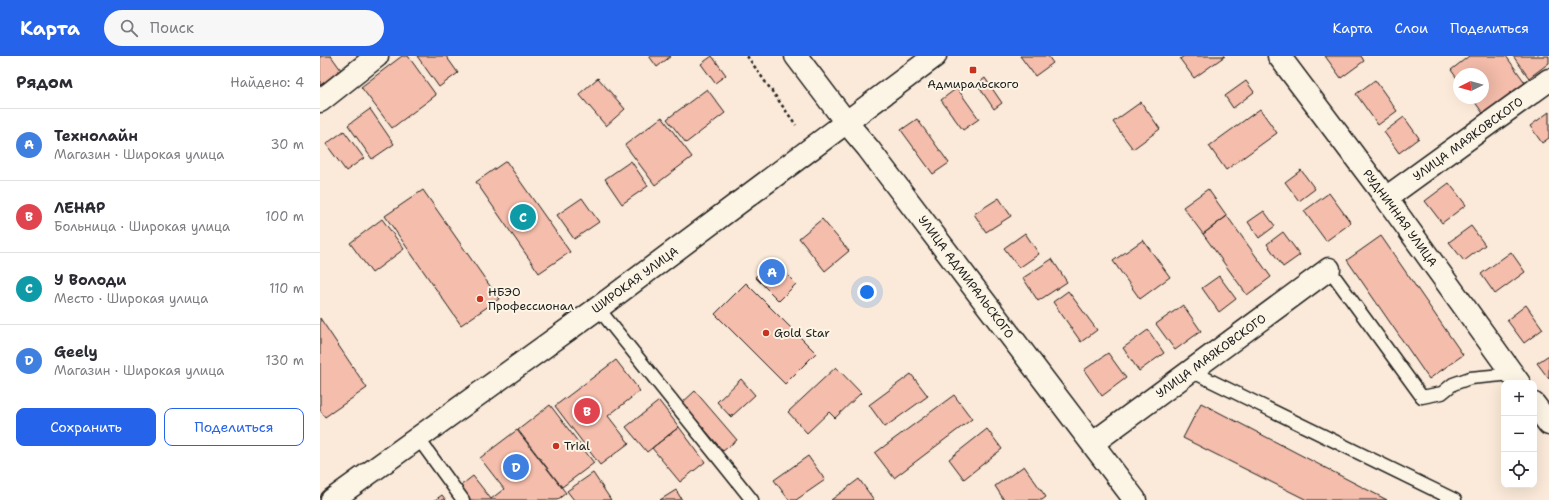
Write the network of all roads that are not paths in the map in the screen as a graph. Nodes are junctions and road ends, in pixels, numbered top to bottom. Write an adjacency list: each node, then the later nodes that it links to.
1 (378, 56): 6 (street)
2 (796, 56): 7 (street, УЛИЦА АДМИРАЛЬСКОГО)
3 (935, 56): 7 (street, ШИРОКАЯ УЛИЦА)
4 (1279, 56): 8 (street, РУДНИЧНАЯ УЛИЦА)
5 (1549, 80): 8 (street, УЛИЦА МАЯКОВСКОГО)
6 (320, 101)
7 (846, 122): 10 (street, ШИРОКАЯ УЛИЦА); 16 (street, УЛИЦА АДМИРАЛЬСКОГО)
8 (1386, 198): 12 (street, РУДНИЧНАЯ УЛИЦА)
9 (1329, 269): 11 (street, УЛИЦА МАЯКОВСКОГО); 12 (lane)
10 (598, 308): 15 (street, ШИРОКАЯ УЛИЦА); 19 (lane)
11 (1191, 371): 16 (street, УЛИЦА МАЯКОВСКОГО); 21 (lane)
12 (1516, 378)
13 (1537, 408): 14 (street)
14 (1549, 424)
15 (418, 438): 17 (street, ШИРОКАЯ УЛИЦА); 18 (lane)
16 (1093, 443): 20 (street, УЛИЦА АДМИРАЛЬСКОГО)
17 (332, 500)
18 (463, 500)
19 (752, 500)
20 (1135, 500)
21 (1455, 500)

